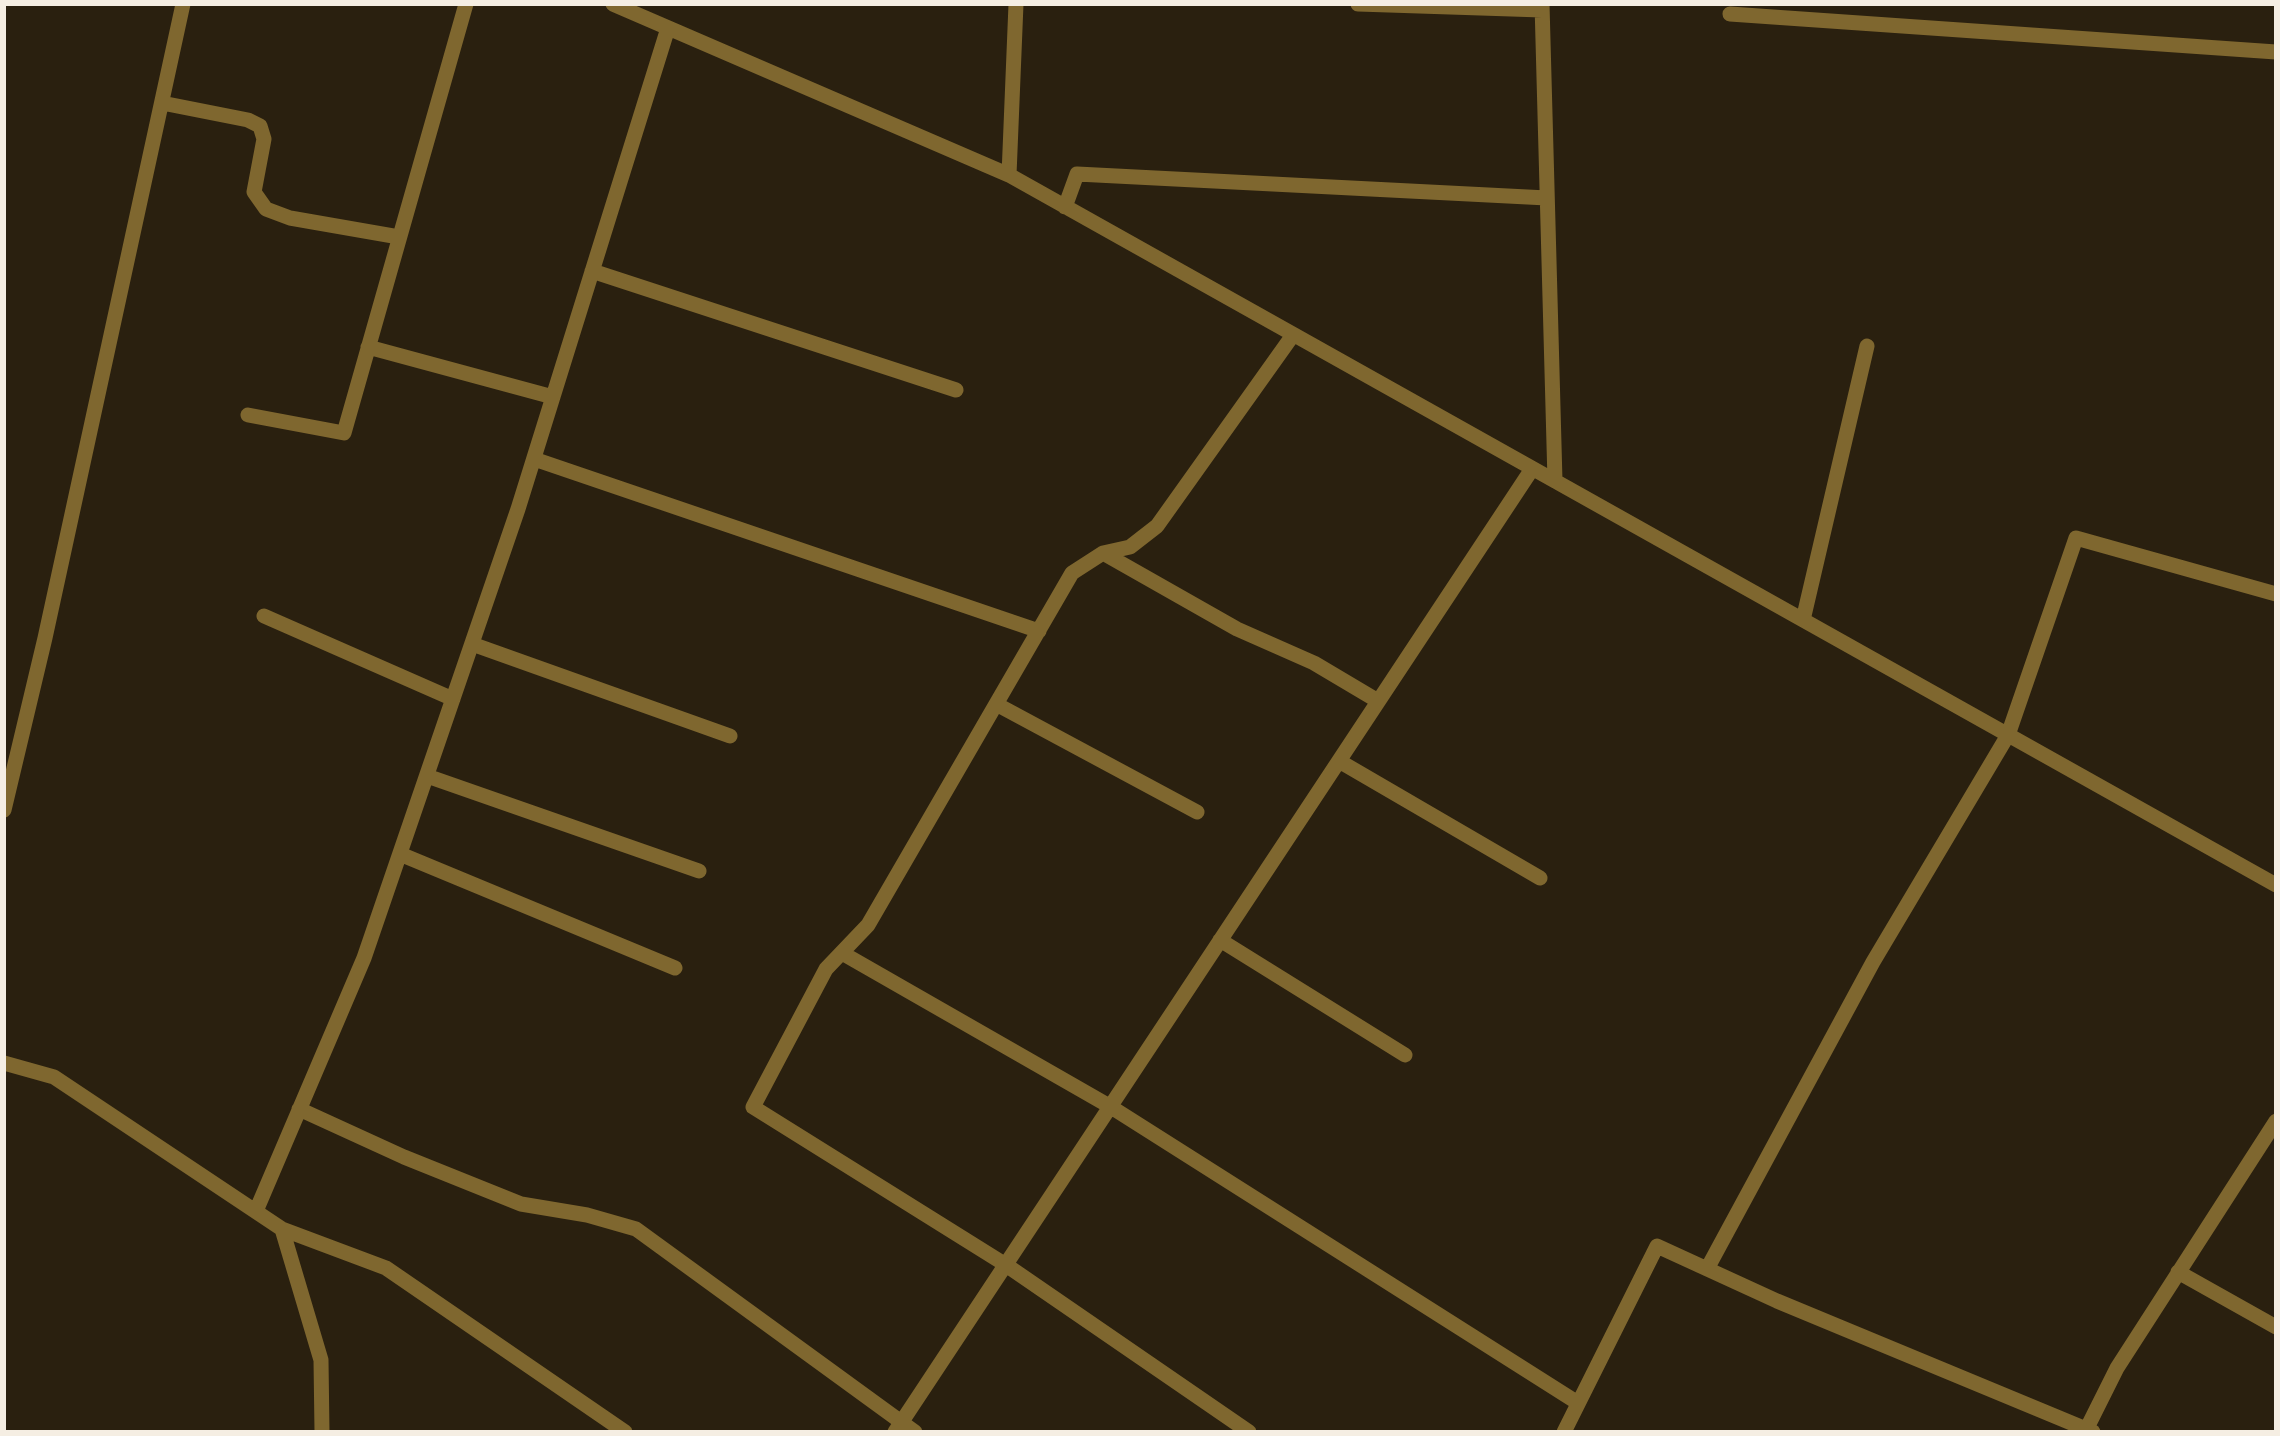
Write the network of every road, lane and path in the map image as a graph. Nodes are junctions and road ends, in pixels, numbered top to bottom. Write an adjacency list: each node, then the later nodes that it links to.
1 (183, 4): 11 (street)
2 (466, 4): 15 (street)
3 (613, 4): 7 (street)
4 (1016, 4): 12 (street)
5 (1358, 4): 6 (street)
6 (1542, 7): 13 (street)
7 (629, 8): 9 (street)
8 (1730, 14): 10 (street)
9 (668, 28): 12 (street); 16 (street)
10 (2276, 52)
11 (162, 103): 15 (street); 39 (street)
12 (1009, 175): 14 (street)
13 (1547, 198): 14 (street); 25 (street)
14 (1065, 207): 17 (street)
15 (399, 237): 19 (street)
16 (592, 271): 20 (street); 21 (street)
17 (1293, 335): 24 (street); 26 (street)
18 (1867, 346): 29 (street)
19 (368, 347): 21 (street); 22 (street)
20 (956, 390)
21 (553, 397): 23 (street)
22 (248, 415)
23 (534, 459): 30 (street); 31 (street)
24 (1532, 469): 25 (street); 33 (street)
25 (1555, 481): 29 (street)
26 (1103, 553): 30 (street); 33 (street)
27 (2276, 594): 35 (street)
28 (264, 616): 32 (street)
29 (1803, 620): 35 (street)
30 (1039, 631): 34 (street)
31 (472, 644): 32 (street); 36 (street)
32 (453, 699): 38 (street)
33 (1378, 701): 37 (street)
34 (996, 704): 40 (street); 46 (street)
35 (2008, 735): 44 (street); 56 (street)
36 (730, 736)
37 (1339, 761): 43 (street); 45 (street)
38 (427, 776): 41 (street); 42 (street)
39 (4, 810)
40 (1197, 813)
41 (400, 854): 47 (street); 51 (street)
42 (699, 871)
43 (1540, 878)
44 (2276, 885)
45 (1220, 940): 48 (street); 50 (street)
46 (842, 953): 50 (street); 55 (street)
47 (675, 968)
48 (1405, 1055)
49 (4, 1063): 53 (street)
50 (1111, 1107): 55 (street); 59 (street)
51 (299, 1109): 53 (street); 60 (street)
52 (2276, 1121): 57 (street)
53 (256, 1211): 54 (street)
54 (282, 1229): 62 (street); 63 (street)
55 (1006, 1265): 60 (street); 65 (street)
56 (1707, 1269): 59 (street); 61 (street)
57 (2178, 1272): 58 (street); 61 (street)
58 (2276, 1327)
59 (1578, 1403): 66 (street)
60 (898, 1427): 64 (street)
61 (2088, 1430)
62 (322, 1431)
63 (625, 1431)
64 (915, 1431)
65 (1249, 1431)
66 (1564, 1431)

